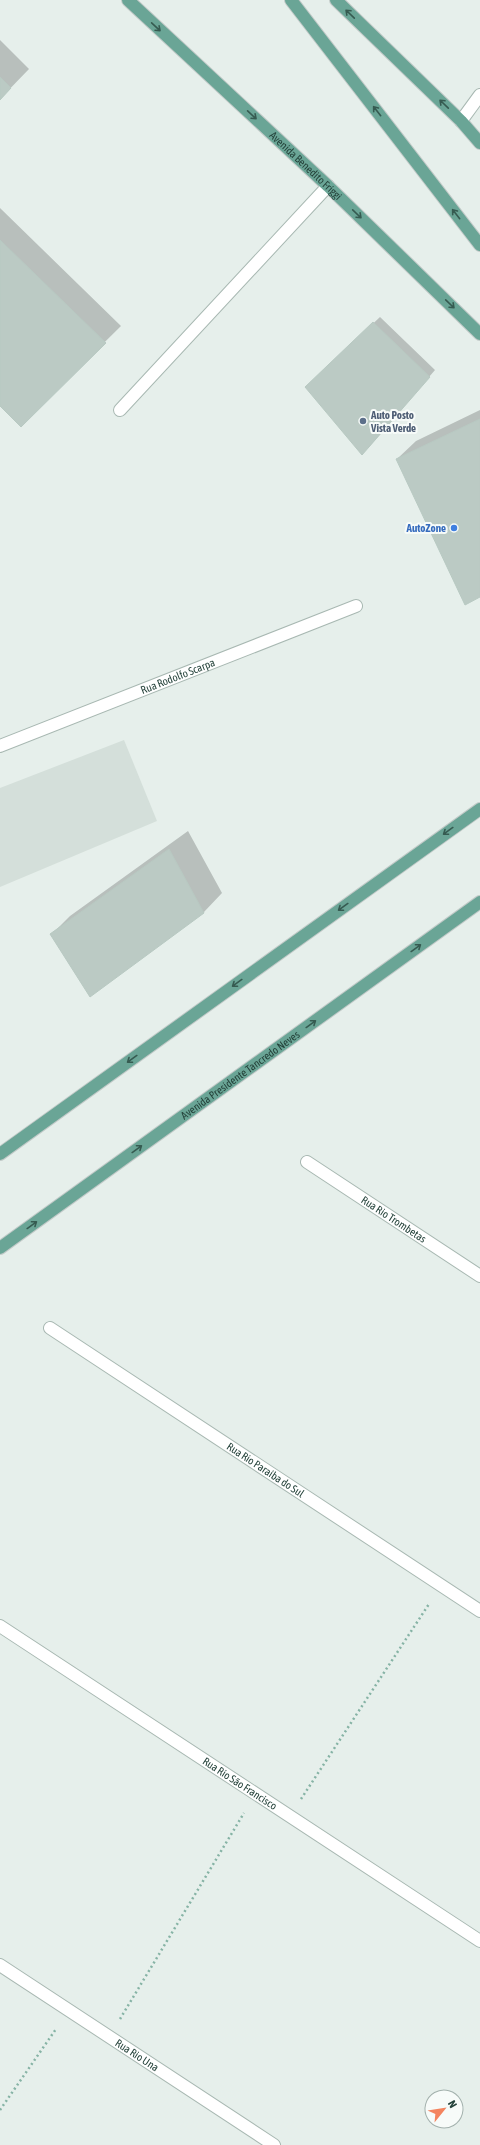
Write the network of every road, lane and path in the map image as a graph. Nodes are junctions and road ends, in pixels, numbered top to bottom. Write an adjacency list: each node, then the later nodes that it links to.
1 (128, 0): 7 (main road, Avenida Benedito Friggi, one-way to 7)
2 (291, 0): 8 (main road, one-way to 2)
3 (336, 0): 5 (main road, one-way to 3)
4 (480, 95): 5 (street)
5 (461, 121): 6 (main road)
6 (480, 143)
7 (328, 186): 9 (main road, Avenida Benedito Friggi, one-way to 9); 10 (street)
8 (480, 245)
9 (480, 334)
10 (120, 410)
11 (356, 606): 12 (street, Rua Rodolfo Scarpa)
12 (0, 746)
13 (480, 809): 15 (main road, one-way to 15)
14 (480, 902): 17 (main road, Avenida Presidente Tancredo Neves, one-way to 14)
15 (0, 1154)
16 (307, 1162): 18 (street, Rua Rio Trombetas)
17 (0, 1248)
18 (480, 1276)
19 (50, 1328): 20 (street, Rua Rio Paraíba do Sul)
20 (441, 1585): 21 (street, Rua Rio Paraíba do Sul); 24 (path)
21 (480, 1611)
22 (0, 1626): 23 (street, Rua Rio São Francisco)
23 (256, 1793): 24 (street, Rua Rio São Francisco); 28 (path)
24 (290, 1816): 25 (street, Rua Rio São Francisco)
25 (480, 1941)
26 (0, 1965): 27 (street, Rua Rio Una)
27 (69, 2010): 28 (street, Rua Rio Una); 29 (path)
28 (110, 2037): 30 (street, Rua Rio Una)
29 (0, 2110)
30 (274, 2145)

